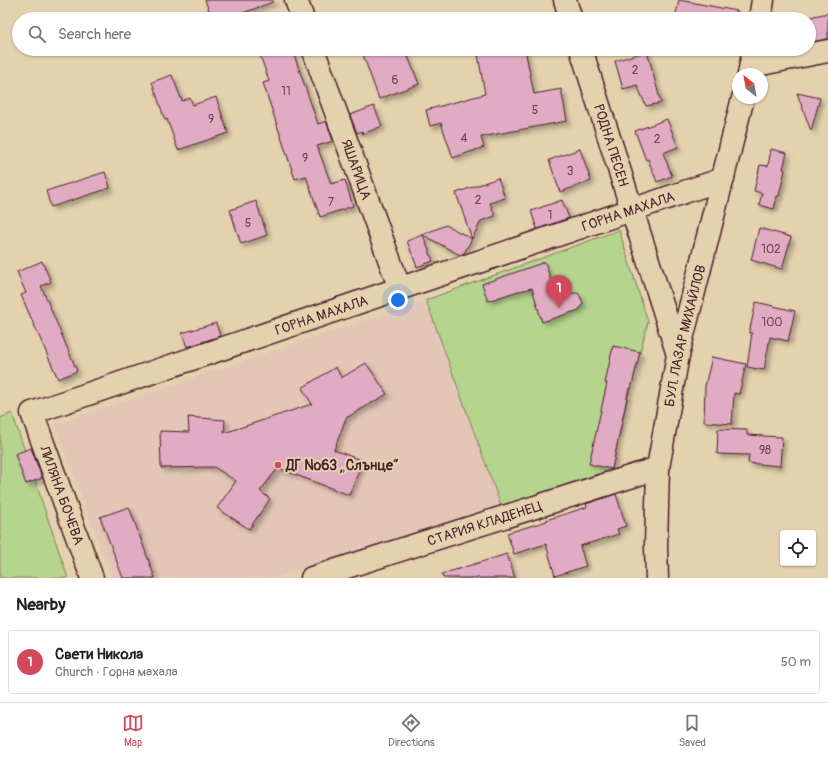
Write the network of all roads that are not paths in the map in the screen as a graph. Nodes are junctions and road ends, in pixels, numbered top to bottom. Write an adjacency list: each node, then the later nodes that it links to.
1 (296, 0): 4 (street)
2 (565, 0): 5 (street)
3 (763, 0): 6 (street)
4 (300, 12)
5 (569, 12)
6 (761, 12)
7 (828, 51): 8 (street)
8 (816, 53)
9 (316, 56): 16 (street, ЯШАРИЦА)
10 (583, 56): 15 (street, РОДНА ПЕСЕН)
11 (796, 56): 12 (street)
12 (751, 63)
13 (742, 104): 14 (street, БУЛ. ЛАЗАР МИХАЙЛОВ)
14 (723, 179): 15 (street, ГОРНА МАХАЛА); 17 (street, БУЛ. ЛАЗАР МИХАЙЛОВ)
15 (631, 210): 16 (street, ГОРНА МАХАЛА); 17 (street, РОДНА ПЕСЕН)
16 (400, 289): 18 (street, ГОРНА МАХАЛА)
17 (678, 356): 19 (street, БУЛ. ЛАЗАР МИХАЙЛОВ)
18 (32, 413): 20 (street, ЛИЛЯНА БОЧЕВА)
19 (658, 468): 21 (street, СТАРИЯ КЛАДЕНЕЦ); 22 (street, БУЛ. ЛАЗАР МИХАЙЛОВ)
20 (92, 578)
21 (312, 578)
22 (656, 578)

